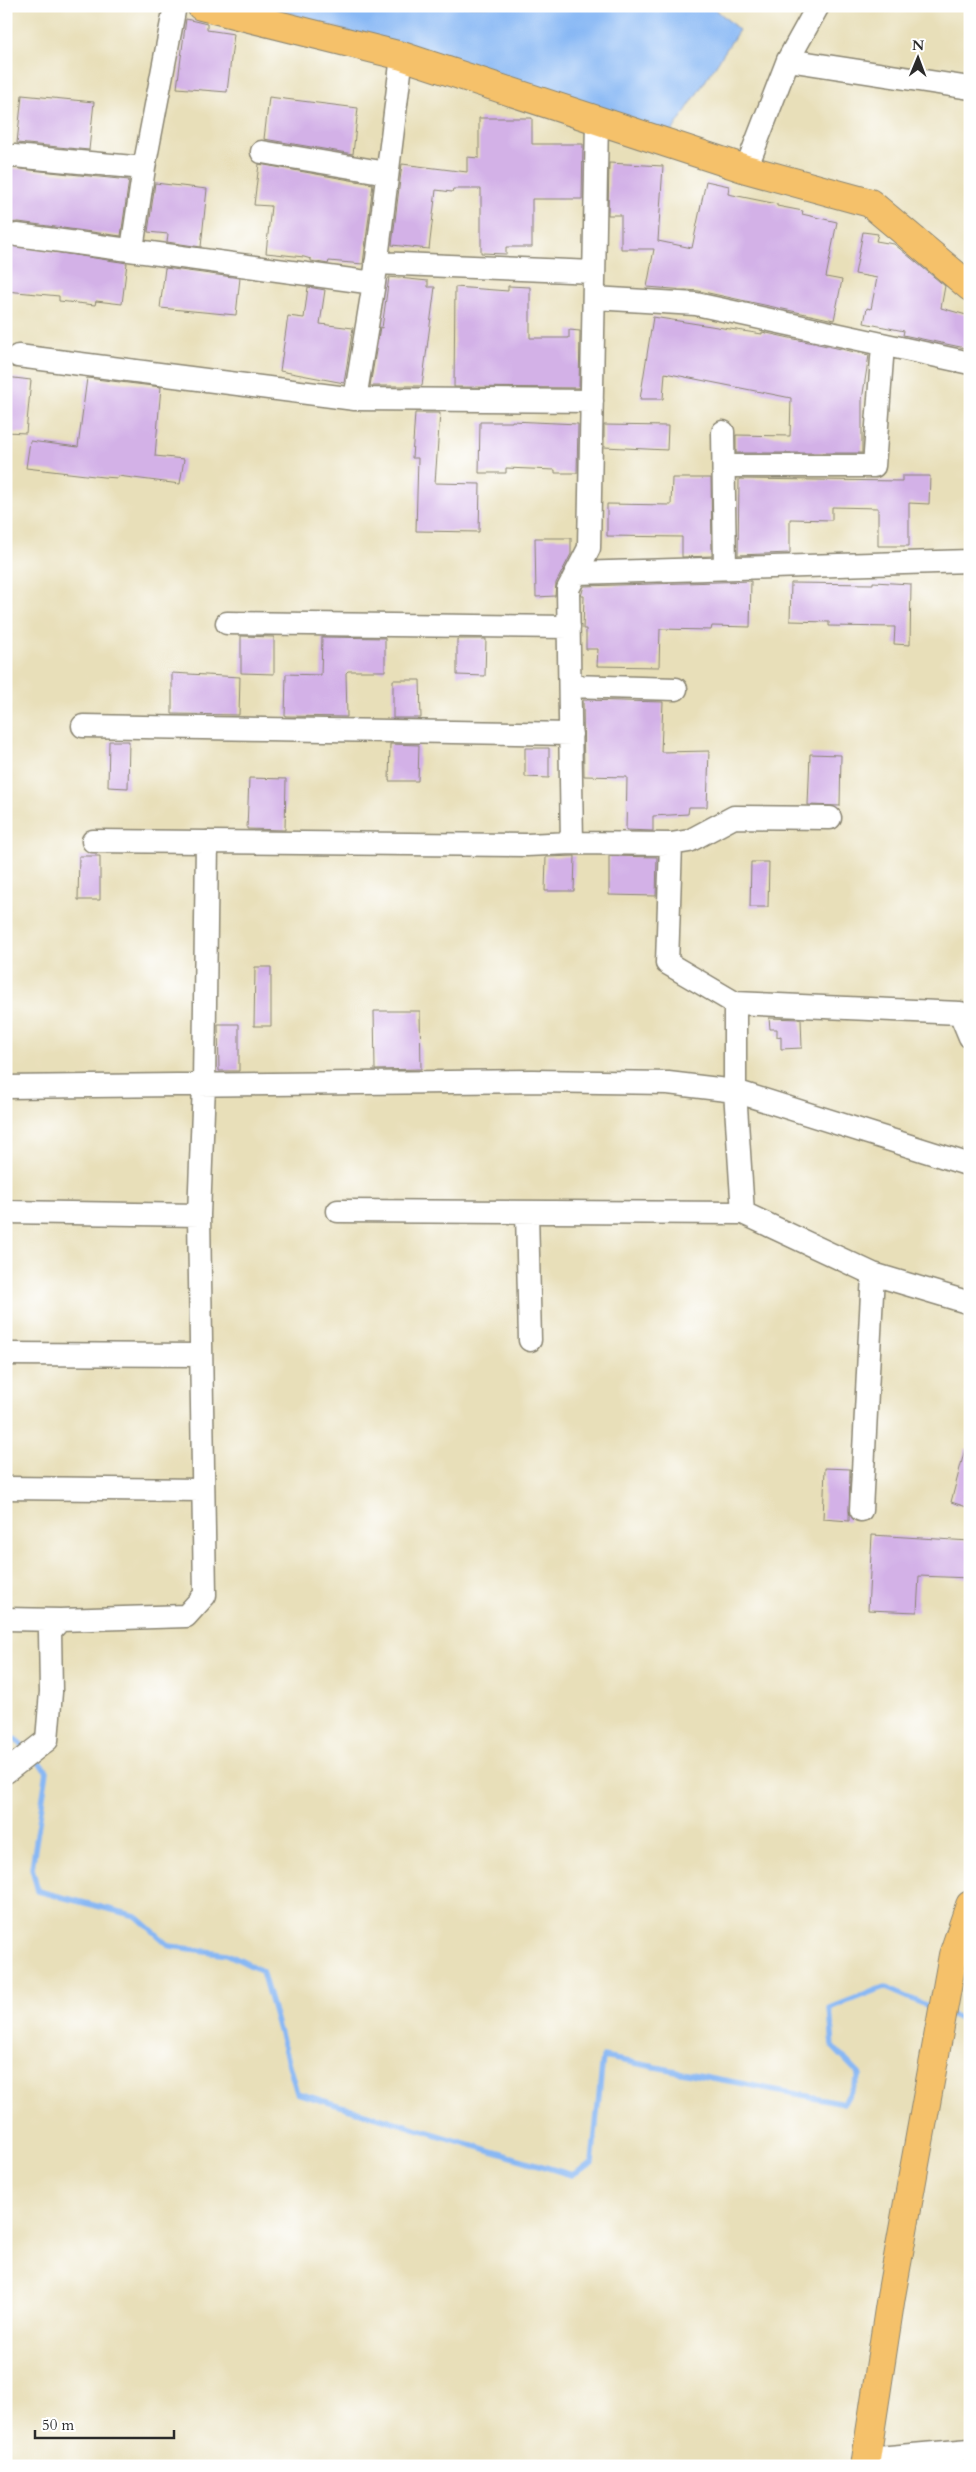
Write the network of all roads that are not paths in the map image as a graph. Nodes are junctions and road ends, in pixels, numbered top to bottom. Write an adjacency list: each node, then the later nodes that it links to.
1 (175, 6): 10 (street)
2 (201, 6): 4 (main road)
3 (818, 6): 5 (street)
4 (402, 56): 7 (main road); 12 (street)
5 (788, 60): 6 (street); 11 (street)
6 (970, 88)
7 (597, 120): 11 (main road); 15 (street)
8 (262, 152): 12 (street)
9 (14, 156): 10 (street)
10 (144, 168): 14 (street)
11 (746, 169): 17 (main road)
12 (388, 173): 16 (street)
13 (17, 235): 14 (street)
14 (132, 249): 16 (street)
15 (594, 272): 16 (street); 18 (street)
16 (375, 273): 22 (street)
17 (970, 287)
18 (594, 298): 19 (street); 23 (street)
19 (883, 345): 21 (street); 25 (street)
20 (18, 356): 22 (street)
21 (970, 364)
22 (355, 399): 23 (street)
23 (592, 401): 28 (street)
24 (723, 432): 25 (street)
25 (724, 466): 27 (street)
26 (970, 561): 27 (street)
27 (725, 568): 28 (street)
28 (577, 572): 30 (street)
29 (227, 623): 30 (street)
30 (569, 627): 31 (street)
31 (570, 686): 32 (street); 34 (street)
32 (676, 689)
33 (83, 726): 34 (street)
34 (571, 734): 38 (street)
35 (830, 818): 39 (street)
36 (93, 841): 37 (street)
37 (207, 842): 38 (street); 42 (street)
38 (572, 843): 39 (street)
39 (671, 844): 40 (street)
40 (735, 1003): 41 (street); 44 (street)
41 (970, 1037)
42 (204, 1084): 43 (street); 44 (street); 50 (street)
43 (6, 1087)
44 (735, 1091): 45 (street); 49 (street)
45 (970, 1166)
46 (338, 1211): 48 (street)
47 (6, 1212): 50 (street)
48 (527, 1212): 49 (street); 53 (street)
49 (743, 1213): 51 (street)
50 (200, 1214): 55 (street)
51 (873, 1274): 52 (street); 58 (street)
52 (970, 1303)
53 (530, 1340)
54 (6, 1354): 55 (street)
55 (201, 1355): 57 (street)
56 (6, 1488): 57 (street)
57 (203, 1490): 60 (street)
58 (862, 1510)
59 (6, 1619): 60 (street)
60 (60, 1620): 61 (street)
61 (11, 1767)
62 (970, 1905): 64 (main road)
63 (970, 2450): 64 (street)
64 (865, 2462)

